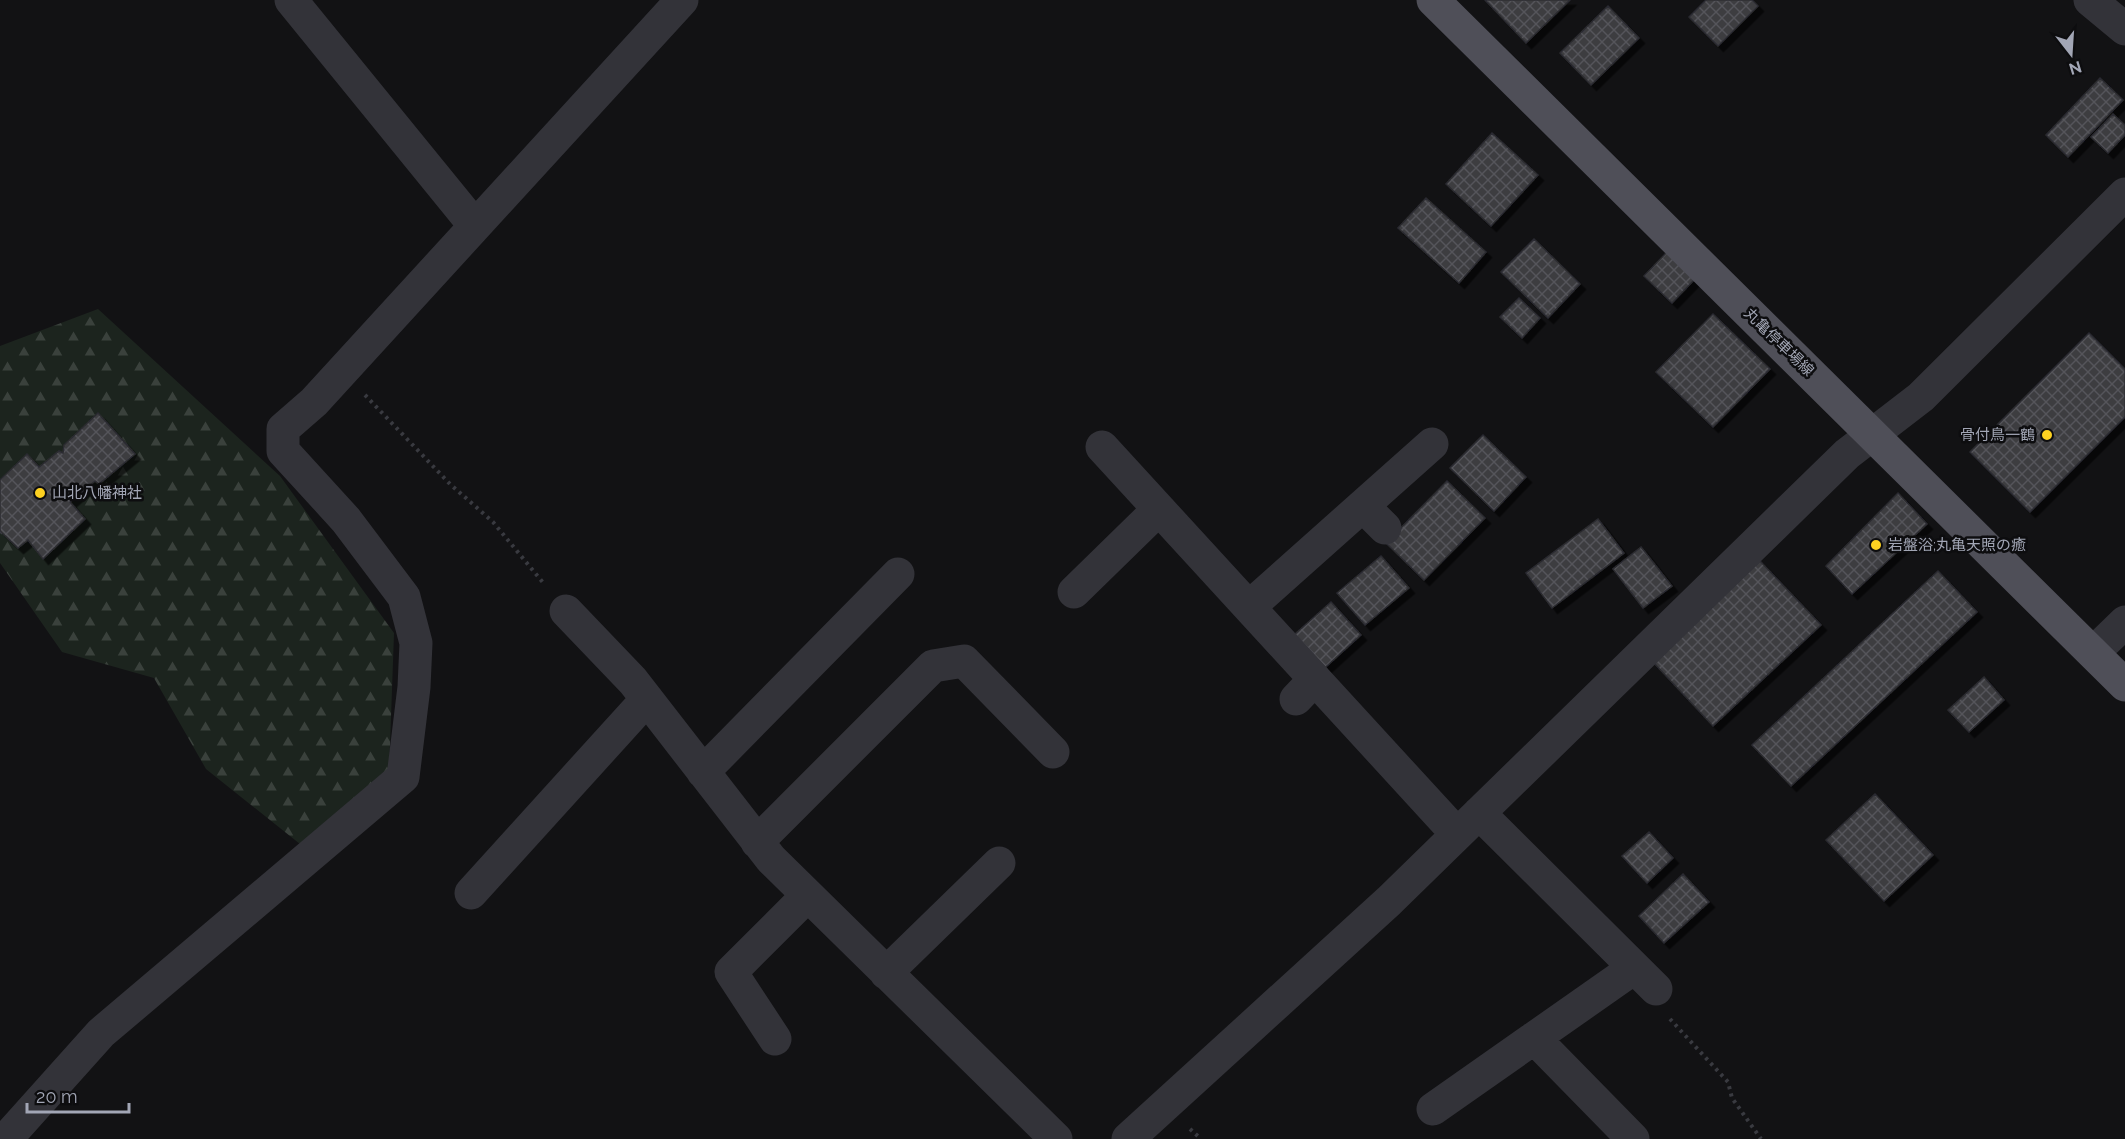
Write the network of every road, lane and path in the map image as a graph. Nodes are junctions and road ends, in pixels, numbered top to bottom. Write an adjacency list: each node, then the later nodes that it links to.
1 (291, 0): 7 (street)
2 (682, 0): 7 (street)
3 (1433, 0): 9 (main road, 丸亀停車場線)
4 (2090, 0): 5 (street)
5 (2125, 29)
6 (2125, 194): 9 (street)
7 (475, 226): 8 (street)
8 (342, 370): 18 (path); 35 (street)
9 (1873, 434): 20 (main road, 丸亀停車場線); 25 (street)
10 (1432, 444): 12 (street)
11 (1102, 447): 13 (street)
12 (1363, 506): 14 (street); 17 (street)
13 (1159, 509): 16 (street); 17 (street)
14 (1385, 528)
15 (898, 574): 24 (street)
16 (1074, 592)
17 (1249, 607): 25 (street)
18 (566, 611): 22 (street)
19 (2125, 622): 20 (street)
20 (2093, 653): 21 (main road, 丸亀停車場線)
21 (2125, 685)
22 (647, 699): 24 (street); 28 (street)
23 (1053, 752): 26 (street)
24 (703, 771): 26 (street)
25 (1468, 823): 31 (street); 37 (street)
26 (758, 842): 29 (street)
27 (999, 863): 30 (street)
28 (471, 893)
29 (807, 896): 30 (street); 33 (street)
30 (886, 973): 36 (street)
31 (1645, 979): 32 (street); 39 (path)
32 (1534, 1038): 34 (street); 38 (street)
33 (775, 1039)
34 (1433, 1109)
35 (6, 1139)
36 (1056, 1139)
37 (1128, 1139)
38 (1633, 1139)
39 (1761, 1139)

